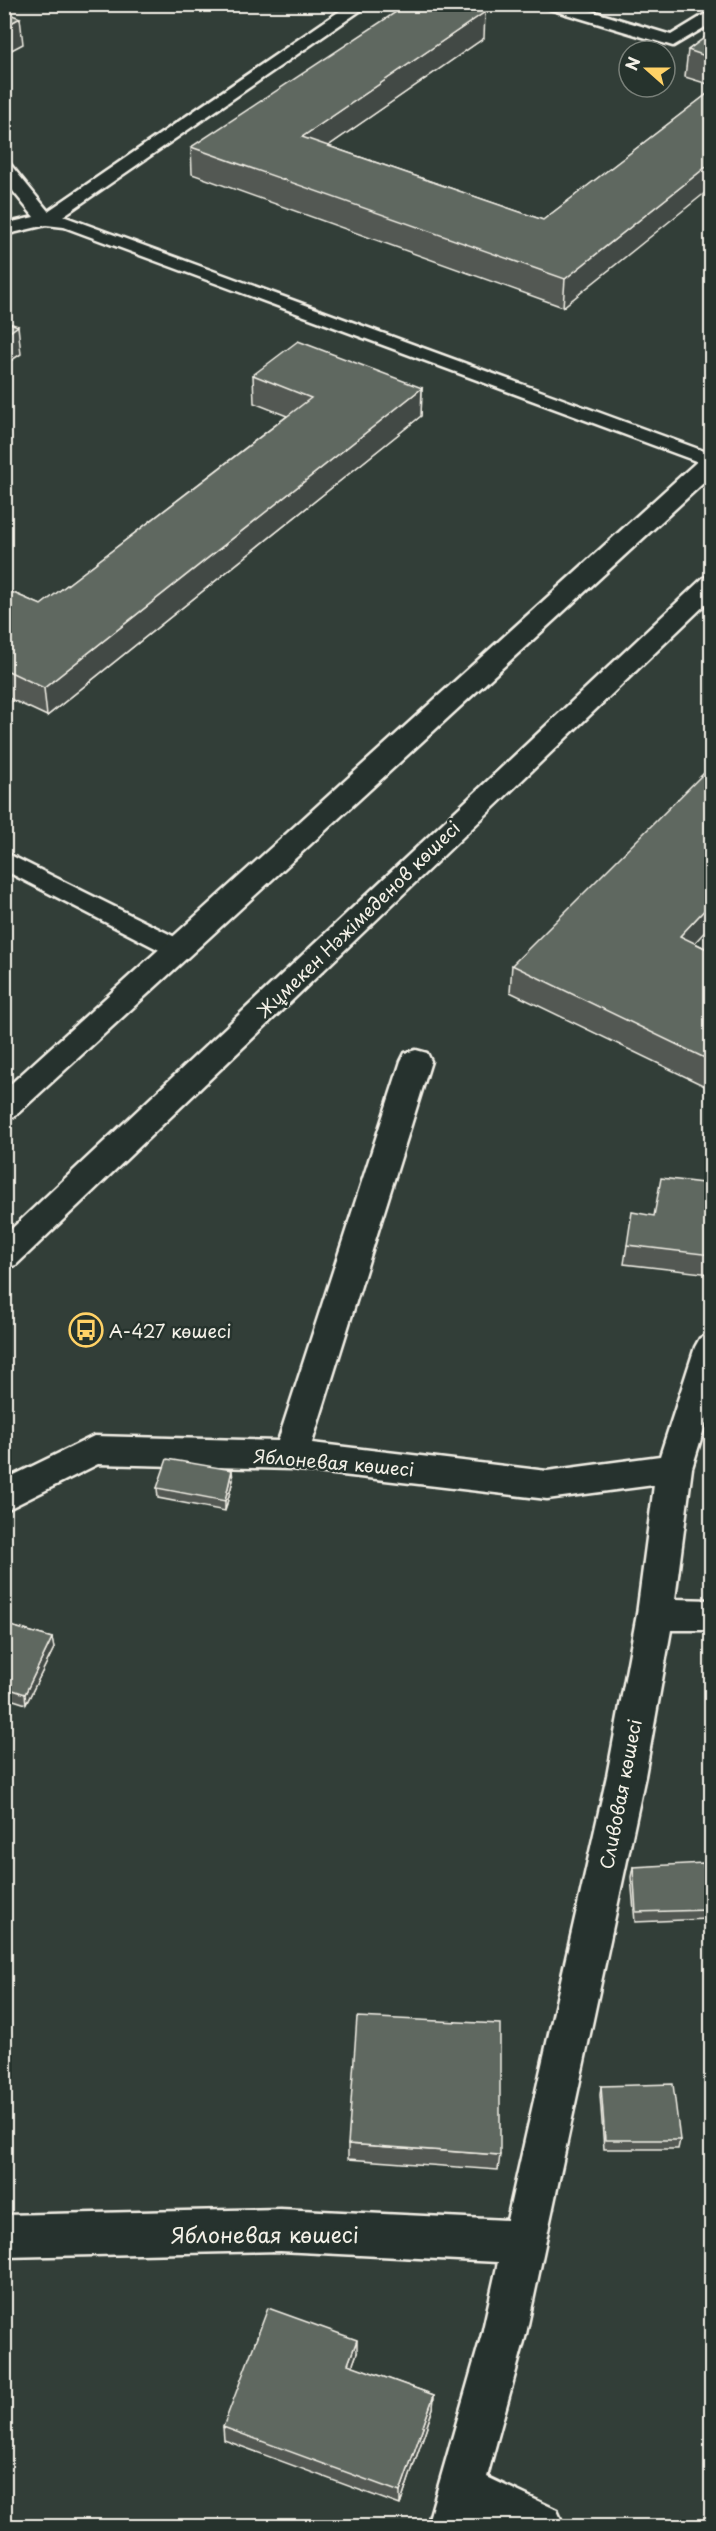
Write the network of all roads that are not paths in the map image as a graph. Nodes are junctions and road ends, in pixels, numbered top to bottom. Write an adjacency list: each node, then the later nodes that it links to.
1 (362, 4): 7 (lane)
2 (549, 4): 5 (lane)
3 (699, 4): 4 (lane)
4 (711, 8)
5 (711, 15)
6 (4, 168): 7 (lane)
7 (46, 220): 8 (lane); 9 (lane)
8 (4, 230)
9 (711, 461): 12 (main road)
10 (711, 583): 15 (main road, Жұмекен Нәжімеденов көшесі)
11 (4, 860): 12 (lane)
12 (178, 949): 14 (main road)
13 (416, 1061): 17 (main road)
14 (4, 1108)
15 (4, 1256)
16 (711, 1347): 18 (main road, Сливовая көшесі)
17 (291, 1455): 18 (main road, Яблоневая көшесі); 19 (main road, Яблоневая көшесі)
18 (674, 1468): 20 (main road, Сливовая көшесі)
19 (4, 1497)
20 (655, 1614): 21 (main road); 23 (main road, Сливовая көшесі)
21 (711, 1615)
22 (4, 2236): 23 (main road, Яблоневая көшесі)
23 (524, 2242): 24 (main road, Сливовая көшесі)
24 (456, 2508): 25 (main road)
25 (541, 2526)

